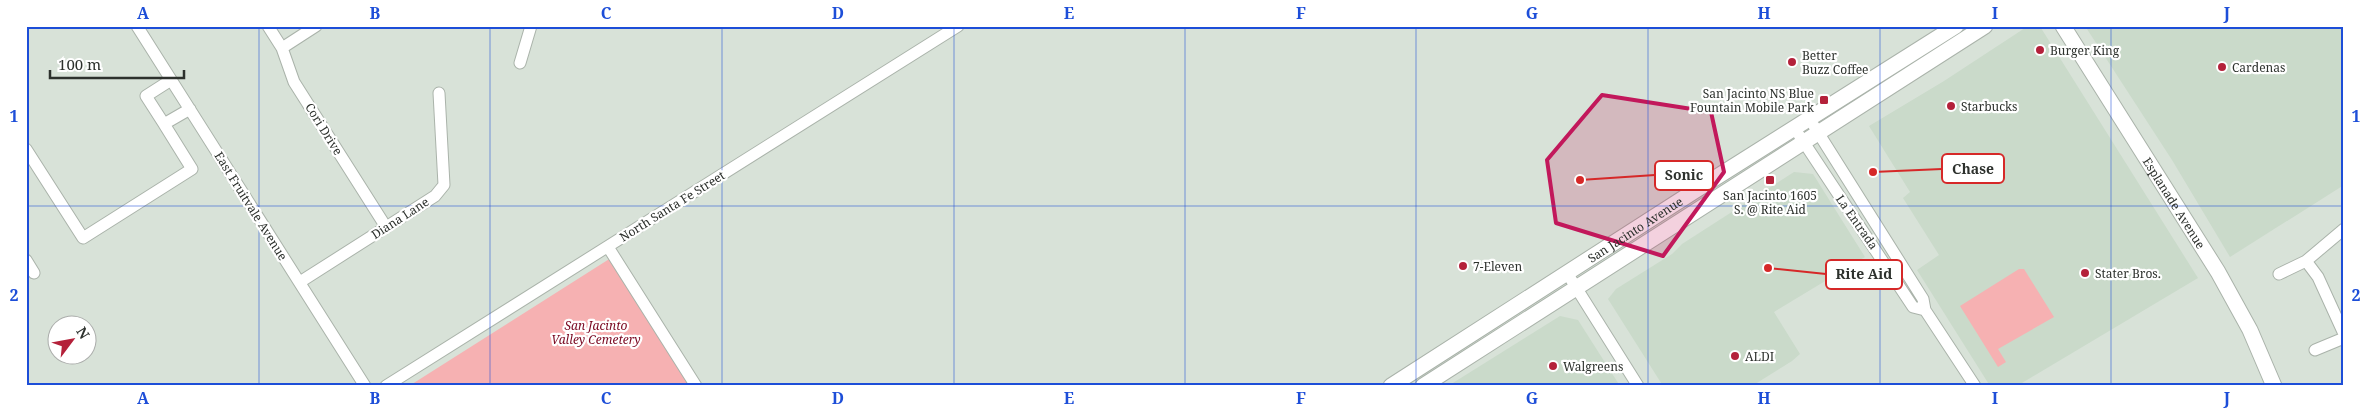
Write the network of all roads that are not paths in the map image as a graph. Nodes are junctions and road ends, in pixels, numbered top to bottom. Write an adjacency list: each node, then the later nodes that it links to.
1 (137, 26): 11 (street, East Fruitvale Avenue)
2 (268, 26): 9 (street, Cori Drive)
3 (316, 26): 9 (street)
4 (531, 26): 10 (street)
5 (958, 26): 24 (street, North Santa Fe Street)
6 (1956, 26): 14 (main road, San Jacinto Avenue)
7 (1985, 26): 17 (main road, San Jacinto Avenue)
8 (2063, 26): 45 (main road, Esplanade Avenue)
9 (282, 48): 22 (street, Cori Drive)
10 (520, 63)
11 (171, 80): 13 (street, East Fruitvale Avenue); 15 (street)
12 (439, 92): 22 (street, Diana Lane)
13 (190, 109): 15 (street); 30 (street, East Fruitvale Avenue)
14 (1810, 119): 16 (main road, San Jacinto Avenue); 17 (street, La Entrada)
15 (164, 124): 19 (street)
16 (1795, 128): 18 (street, La Entrada); 21 (main road, San Jacinto Avenue)
17 (1818, 134): 18 (main road, San Jacinto Avenue); 32 (street, La Entrada)
18 (1804, 143): 31 (main road, San Jacinto Avenue); 32 (street, La Entrada)
19 (26, 149)
20 (1684, 177): 21 (street)
21 (1692, 192): 28 (main road, San Jacinto Avenue)
22 (386, 227): 30 (street, Diana Lane)
23 (2344, 229): 26 (street)
24 (608, 247): 38 (street, North Santa Fe Street); 39 (street)
25 (26, 260): 27 (street)
26 (2306, 261): 29 (street); 33 (street)
27 (34, 273)
28 (1567, 273): 31 (street); 35 (main road, San Jacinto Avenue)
29 (2279, 274)
30 (300, 282): 37 (street, East Fruitvale Avenue)
31 (1576, 288): 42 (main road, San Jacinto Avenue); 43 (street)
32 (1925, 310): 44 (street, La Entrada)
33 (2342, 326)
34 (2344, 338): 36 (street)
35 (1458, 344): 40 (main road, San Jacinto Avenue); 41 (main road)
36 (2315, 350)
37 (365, 386)
38 (386, 386)
39 (696, 386)
40 (1391, 386)
41 (1403, 386)
42 (1423, 386)
43 (1638, 386)
44 (1975, 386)
45 (2274, 386)

